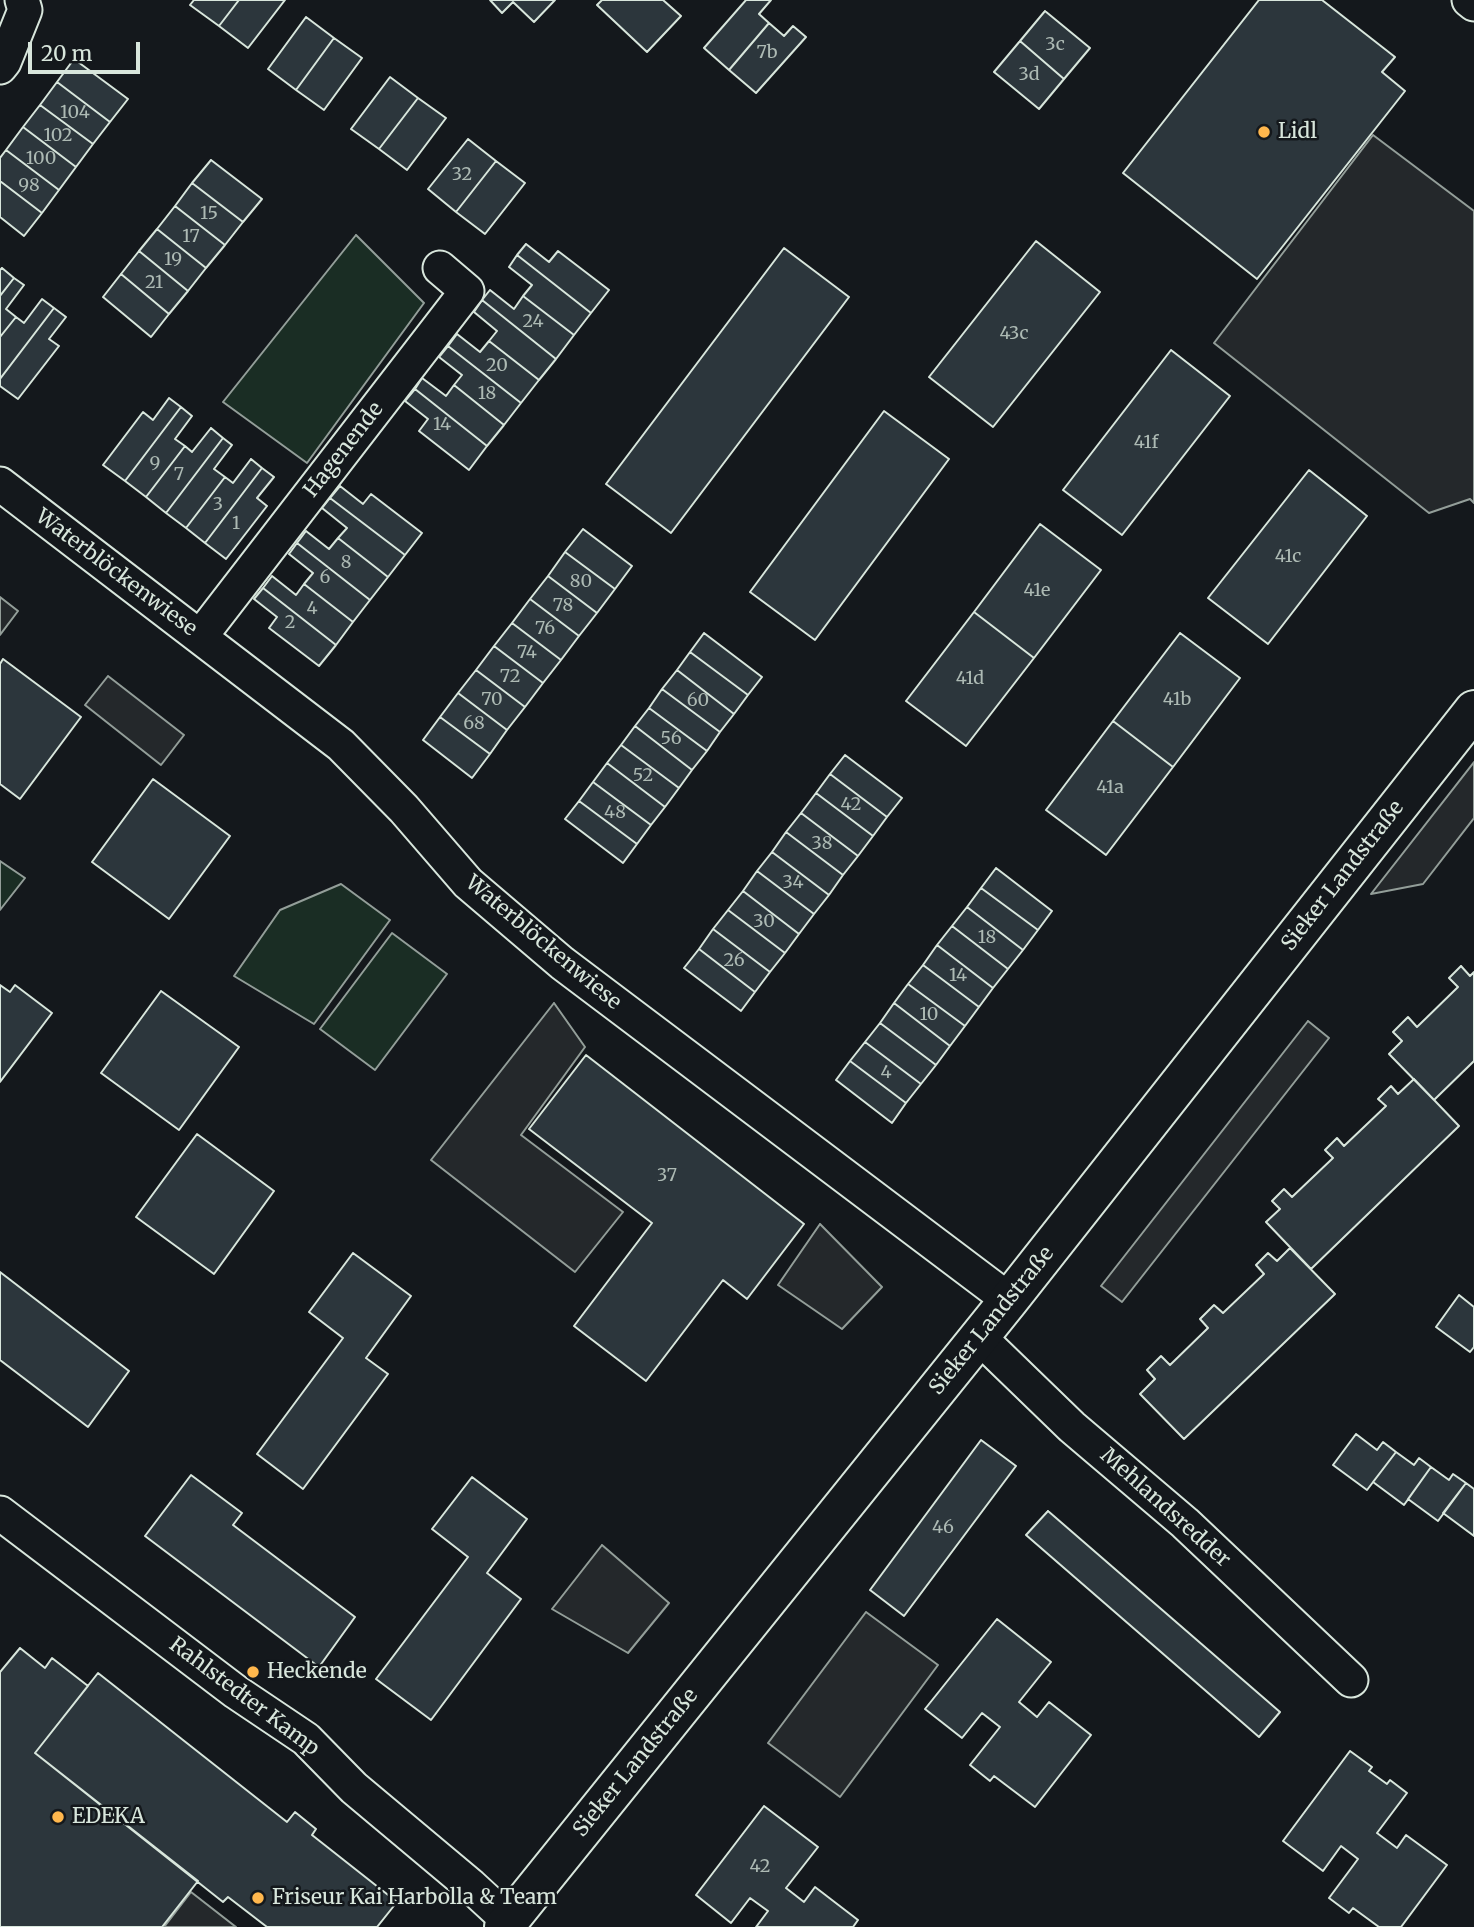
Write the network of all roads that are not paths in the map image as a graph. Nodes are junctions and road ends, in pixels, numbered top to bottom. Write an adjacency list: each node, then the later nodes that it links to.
1 (22, 0): 4 (street)
2 (1469, 0): 3 (street)
3 (1474, 4)
4 (0, 67)
5 (440, 268): 7 (street, Hagenende)
6 (0, 484): 7 (street, Waterblöckenwiese)
7 (200, 637): 9 (street, Waterblöckenwiese)
8 (1474, 710): 9 (main road, Sieker Landstraße)
9 (1009, 1300): 10 (main road, Sieker Landstraße)
10 (979, 1337): 12 (street, Mehlandsredder); 13 (main road, Sieker Landstraße)
11 (0, 1513): 13 (street, Rahlstedter Kamp)
12 (1351, 1680)
13 (506, 1924)

